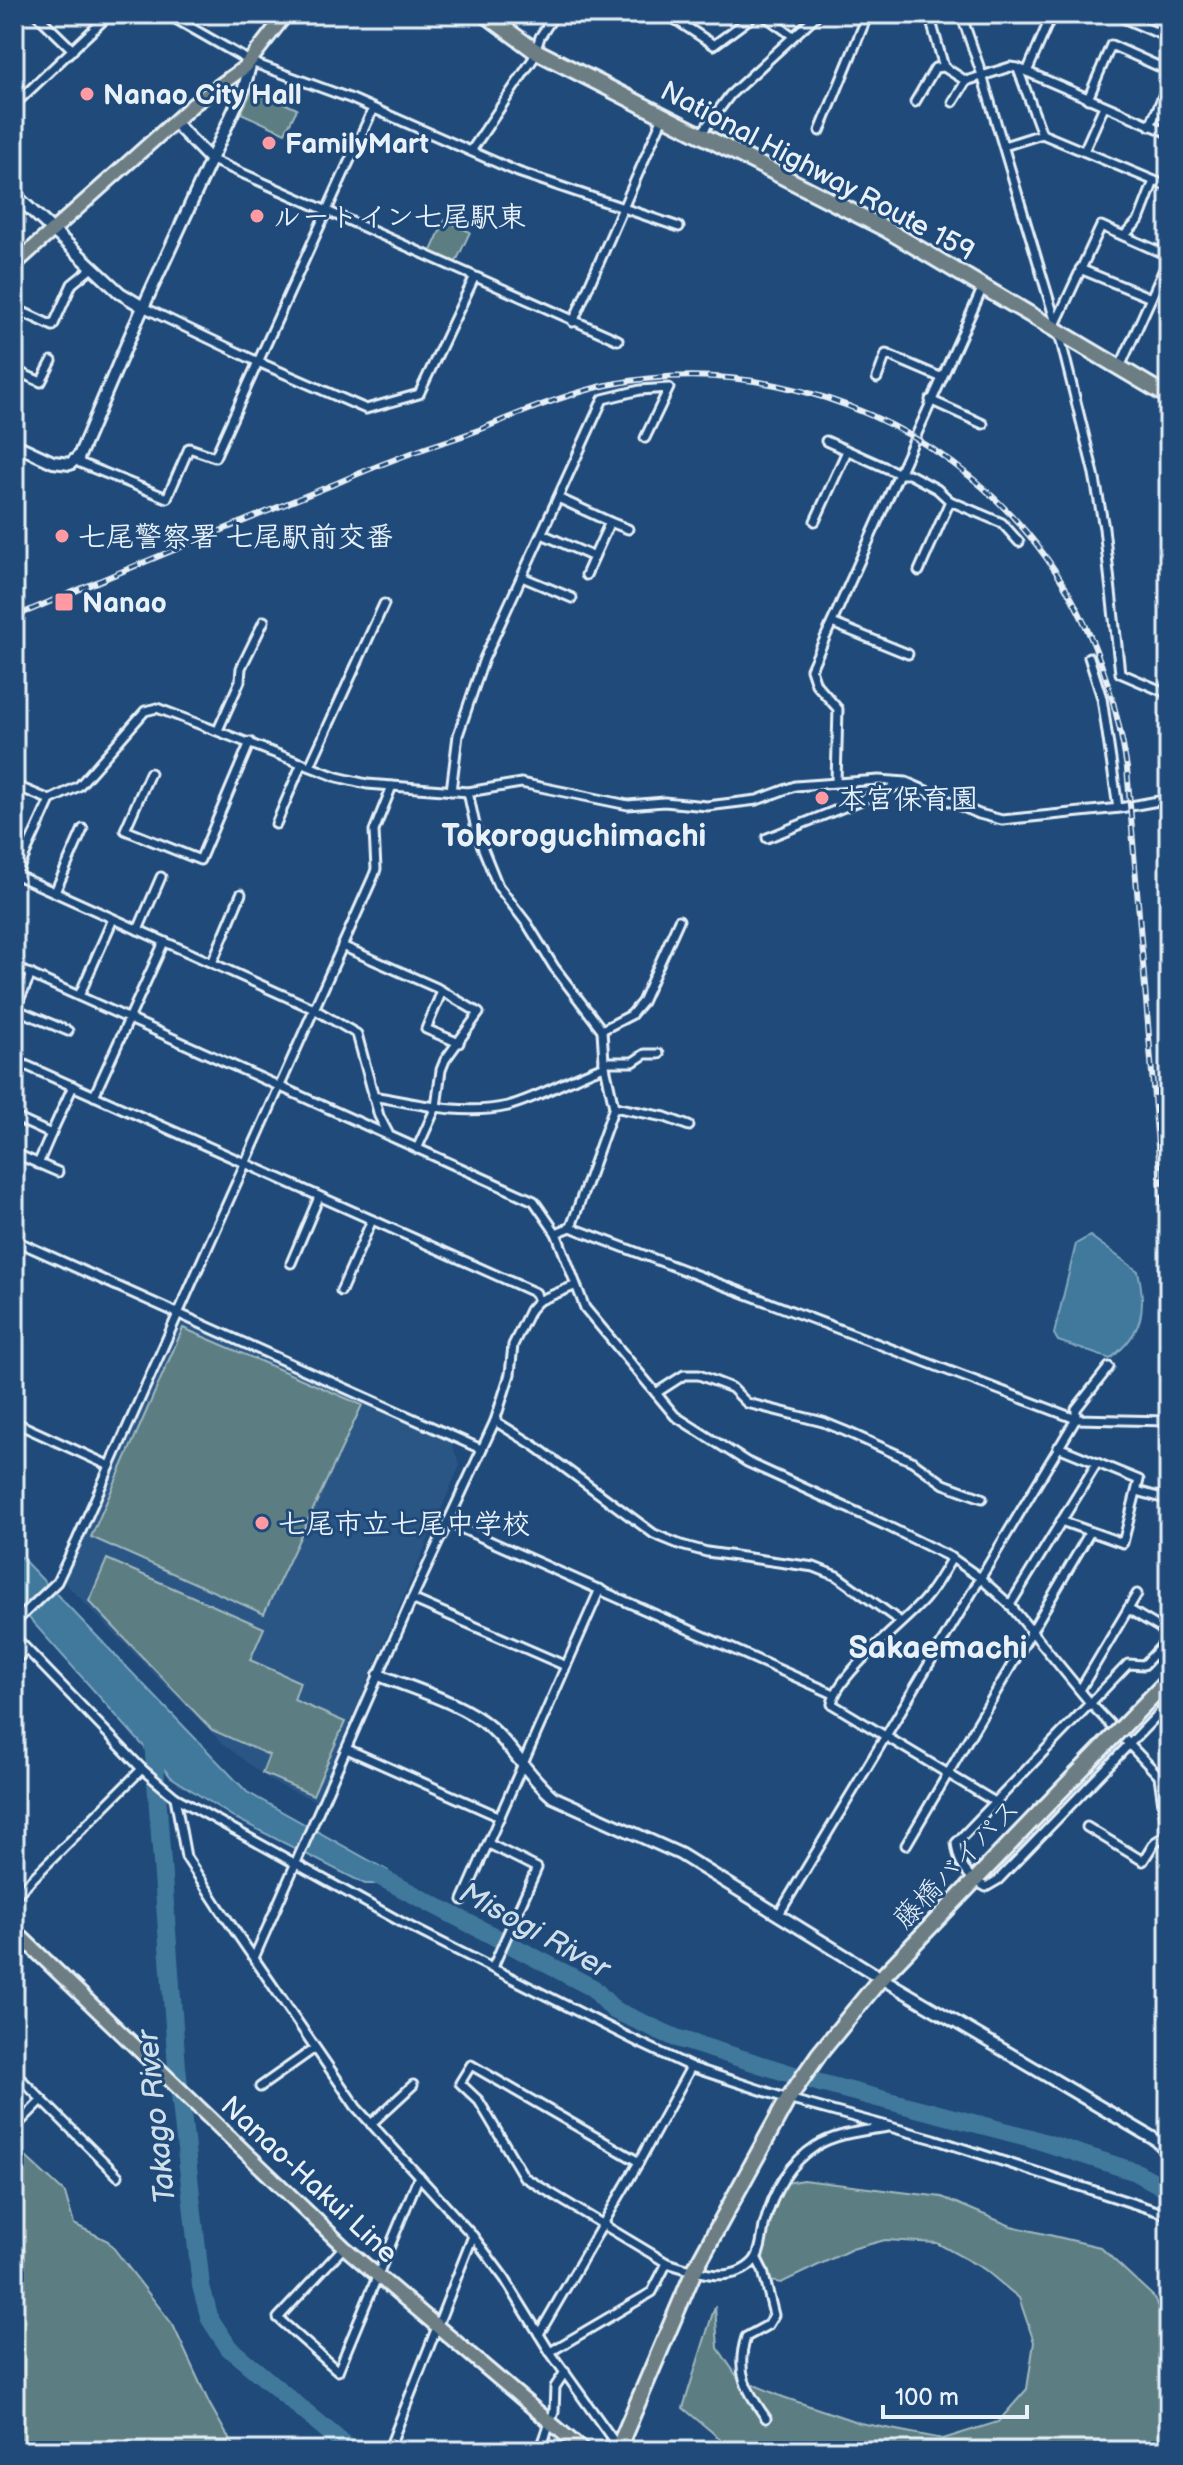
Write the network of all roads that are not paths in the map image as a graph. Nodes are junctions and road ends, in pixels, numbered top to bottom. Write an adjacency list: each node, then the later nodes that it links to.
1 (36, 14): 18 (street)
2 (110, 14): 18 (street)
3 (167, 14): 20 (street)
4 (286, 14): 20 (main road)
5 (485, 14): 19 (highway, National Highway Route 159)
6 (555, 14): 19 (street)
7 (667, 14): 14 (street)
8 (759, 14): 14 (street); 16 (street)
9 (818, 14): 16 (street)
10 (868, 14): 37 (street)
11 (929, 14): 21 (street)
12 (961, 14): 25 (street)
13 (1052, 14): 24 (street)
14 (677, 16)
15 (1123, 18): 17 (street)
16 (793, 36): 40 (street)
17 (1169, 38)
18 (73, 50): 31 (street)
19 (534, 50): 34 (highway, National Highway Route 159); 42 (street)
20 (251, 62): 33 (street); 35 (main road); 44 (street)
21 (944, 67): 26 (street); 29 (street)
22 (1018, 68): 24 (street); 25 (street); 39 (street)
23 (1169, 71): 28 (street)
24 (1027, 72): 28 (street)
25 (982, 75): 26 (street); 41 (street)
26 (966, 81): 30 (street)
27 (1169, 82): 36 (street)
28 (1088, 99): 32 (street)
29 (915, 102)
30 (953, 102)
31 (14, 105)
32 (1104, 106): 36 (street); 43 (street)
33 (373, 109): 42 (street); 49 (street)
34 (663, 117): 40 (highway, National Highway Route 159); 48 (street)
35 (174, 122): 44 (street); 51 (main road)
36 (1150, 126): 38 (street)
37 (820, 131)
38 (1169, 133)
39 (1042, 134): 41 (street); 43 (street)
40 (700, 135): 58 (highway, National Highway Route 159)
41 (1004, 146): 63 (street)
42 (471, 151): 48 (street)
43 (1084, 151): 45 (street)
44 (210, 159): 49 (street); 60 (street)
45 (1154, 181): 46 (street); 52 (street)
46 (1169, 187)
47 (14, 194): 51 (street)
48 (625, 208): 50 (street); 62 (street)
49 (326, 212): 57 (street); 66 (street)
50 (679, 227)
51 (53, 230): 54 (main road); 55 (street)
52 (1124, 236): 53 (street); 56 (street)
53 (1169, 257): 59 (street)
54 (14, 265)
55 (93, 267): 60 (street); 61 (street)
56 (1080, 269): 59 (street); 63 (street)
57 (474, 278): 62 (street); 66 (street)
58 (983, 287): 63 (highway, National Highway Route 159); 69 (street)
59 (1151, 298): 67 (street)
60 (143, 307): 66 (street); 79 (street)
61 (14, 308)
62 (573, 322): 64 (street)
63 (1058, 328): 67 (highway, National Highway Route 159); 98 (street)
64 (618, 340)
65 (52, 361): 68 (street)
66 (258, 362): 79 (street)
67 (1120, 367): 72 (highway, National Highway Route 159)
68 (17, 372): 71 (street)
69 (940, 377): 70 (street); 73 (street)
70 (877, 378)
71 (14, 386)
72 (1169, 397)
73 (930, 400): 74 (street); 80 (street)
74 (983, 424)
75 (645, 438): 81 (street)
76 (826, 441): 78 (street)
77 (14, 444): 79 (street)
78 (847, 451): 80 (street); 83 (street)
79 (79, 456)
80 (900, 474): 82 (street); 95 (street)
81 (558, 498): 84 (street); 86 (street)
82 (950, 501): 87 (street); 89 (street)
83 (815, 521)
84 (610, 522): 85 (street); 88 (street)
85 (628, 529)
86 (542, 534): 88 (street); 91 (street)
87 (1019, 542)
88 (594, 557): 90 (street)
89 (919, 571)
90 (586, 575)
91 (522, 577): 92 (street); 107 (street)
92 (572, 598)
93 (384, 604): 101 (street)
94 (264, 621): 99 (street)
95 (832, 623): 96 (street); 103 (street)
96 (908, 654)
97 (1089, 657): 111 (street)
98 (1169, 694)
99 (218, 730): 100 (street); 110 (street)
100 (250, 742): 101 (street); 102 (street)
101 (306, 765): 106 (street); 112 (street)
102 (150, 773)
103 (836, 782): 104 (street); 108 (street)
104 (906, 782): 111 (street); 114 (street)
105 (14, 785): 110 (street)
106 (392, 786): 107 (street); 123 (street)
107 (451, 791): 108 (street)
108 (468, 792): 132 (street)
109 (1169, 799): 111 (street)
110 (50, 800): 115 (street)
111 (1118, 808)
112 (276, 824)
113 (83, 829): 117 (street)
114 (767, 838)
115 (15, 876): 117 (street)
116 (161, 877): 121 (street)
117 (55, 892): 119 (street)
118 (241, 894): 124 (street)
119 (113, 919): 121 (street); 128 (street)
120 (679, 920): 132 (street)
121 (138, 930): 122 (street)
122 (164, 942): 124 (street); 131 (street)
123 (342, 946): 127 (street); 129 (street)
124 (212, 963): 129 (street)
125 (14, 967): 126 (street)
126 (31, 974): 128 (street); 130 (street)
127 (442, 991): 134 (street); 134 (street)
128 (79, 996): 131 (street)
129 (314, 1009): 139 (street); 141 (street)
130 (14, 1010): 133 (street)
131 (130, 1019): 139 (street); 140 (street)
132 (602, 1030): 137 (street)
133 (68, 1031)
134 (459, 1043): 142 (street)
135 (659, 1054): 137 (street)
136 (14, 1060): 138 (street)
137 (605, 1064): 142 (street); 143 (street)
138 (73, 1086): 140 (street); 146 (street)
139 (279, 1086): 147 (street); 150 (street)
140 (94, 1096): 150 (street)
141 (373, 1096): 142 (street); 147 (street)
142 (436, 1107): 148 (street)
143 (614, 1107): 145 (street); 155 (street)
144 (14, 1117): 146 (street)
145 (689, 1126)
146 (51, 1134): 151 (street)
147 (389, 1135): 148 (street)
148 (417, 1149): 156 (street)
149 (14, 1153): 151 (street)
150 (244, 1163): 153 (street); 162 (street)
151 (38, 1164): 152 (street)
152 (58, 1172)
153 (319, 1197): 154 (street); 158 (street)
154 (372, 1220): 160 (street); 161 (street)
155 (571, 1227): 156 (street); 165 (street)
156 (556, 1233): 159 (street)
157 (14, 1240): 162 (street)
158 (291, 1263)
159 (574, 1286): 161 (street); 164 (street)
160 (341, 1291)
161 (538, 1301): 166 (street)
162 (178, 1313): 170 (street); 172 (street)
163 (1109, 1367): 165 (street)
164 (656, 1393): 174 (street); 179 (street)
165 (1076, 1419): 167 (street); 169 (street)
166 (495, 1421): 170 (street); 186 (street)
167 (1169, 1421)
168 (14, 1422): 172 (street)
169 (1058, 1447): 171 (street); 180 (street)
170 (481, 1449): 177 (street)
171 (1097, 1463): 173 (street); 176 (street)
172 (110, 1466): 187 (street)
173 (1137, 1491): 175 (street); 178 (street)
174 (982, 1498)
175 (1169, 1500)
176 (1061, 1521): 178 (street); 184 (street)
177 (447, 1522): 181 (street); 183 (street)
178 (1090, 1532): 188 (street)
179 (952, 1558): 180 (street); 186 (street)
180 (979, 1577): 184 (street); 199 (street)
181 (600, 1589): 192 (street); 196 (street)
182 (1137, 1594): 185 (street)
183 (412, 1599): 192 (street); 193 (street)
184 (1010, 1605): 188 (street)
185 (1128, 1609): 195 (street); 198 (street)
186 (901, 1622): 196 (street)
187 (14, 1623)
188 (1032, 1631): 195 (street); 204 (street)
189 (14, 1636): 190 (street)
190 (26, 1649): 191 (street); 203 (street)
191 (14, 1662)
192 (566, 1666): 202 (street)
193 (379, 1675): 201 (street); 202 (street)
194 (1169, 1679): 216 (highway, 藤橋バイパス, bridge)
195 (1080, 1690): 198 (street)
196 (834, 1694): 199 (street)
197 (1169, 1703): 200 (street)
198 (1091, 1704): 200 (street); 208 (street)
199 (885, 1735): 204 (street); 219 (street)
200 (1129, 1745): 205 (street); 216 (street)
201 (347, 1749): 209 (street); 215 (street)
202 (523, 1763): 209 (street); 219 (street)
203 (144, 1770): 207 (street); 217 (street)
204 (949, 1773): 208 (street); 213 (street)
205 (1159, 1776): 206 (street); 211 (street)
206 (1169, 1784)
207 (173, 1795): 215 (street); 221 (street)
208 (995, 1802): 216 (street)
209 (500, 1817): 212 (street)
210 (1087, 1827): 211 (street)
211 (1167, 1835): 214 (street)
212 (489, 1844): 218 (street); 222 (street)
213 (906, 1845)
214 (1169, 1848)
215 (298, 1861): 221 (street); 222 (street)
216 (974, 1881): 223 (highway, 藤橋バイパス)
217 (14, 1897)
218 (463, 1900)
219 (779, 1914): 223 (street)
220 (14, 1930): 241 (main road, Nanao-Hakui Line)
221 (254, 1958): 224 (street)
222 (493, 1967): 225 (street)
223 (881, 1978): 229 (highway, 藤橋バイパス); 234 (street)
224 (315, 2048): 228 (street); 231 (street)
225 (691, 2067): 229 (street); 235 (street)
226 (14, 2072): 230 (street)
227 (413, 2085): 231 (street)
228 (260, 2087)
229 (790, 2096): 232 (street); 244 (highway, 藤橋バイパス)
230 (42, 2100): 233 (street); 236 (street)
231 (371, 2124): 237 (street)
232 (889, 2126): 238 (street); 242 (street)
233 (14, 2128)
234 (1169, 2152)
235 (639, 2162): 239 (street); 239 (street)
236 (118, 2176)
237 (419, 2176): 240 (street); 245 (street)
238 (1169, 2215)
239 (603, 2224): 243 (street); 247 (street)
240 (473, 2236): 246 (street); 247 (street)
241 (344, 2247): 245 (main road, Nanao-Hakui Line); 245 (street)
242 (757, 2259): 244 (street); 250 (street)
243 (667, 2263): 244 (street); 248 (street)
244 (694, 2271): 253 (highway, 藤橋バイパス)
245 (377, 2275): 246 (main road, Nanao-Hakui Line)
246 (437, 2326): 251 (main road, Nanao-Hakui Line); 252 (street)
247 (539, 2334): 248 (street)
248 (550, 2352): 249 (street)
249 (565, 2372): 251 (street); 253 (street)
250 (766, 2418)
251 (550, 2422): 254 (street); 255 (main road, Nanao-Hakui Line)
252 (388, 2449)
253 (617, 2449)
254 (540, 2451)
255 (584, 2451)

